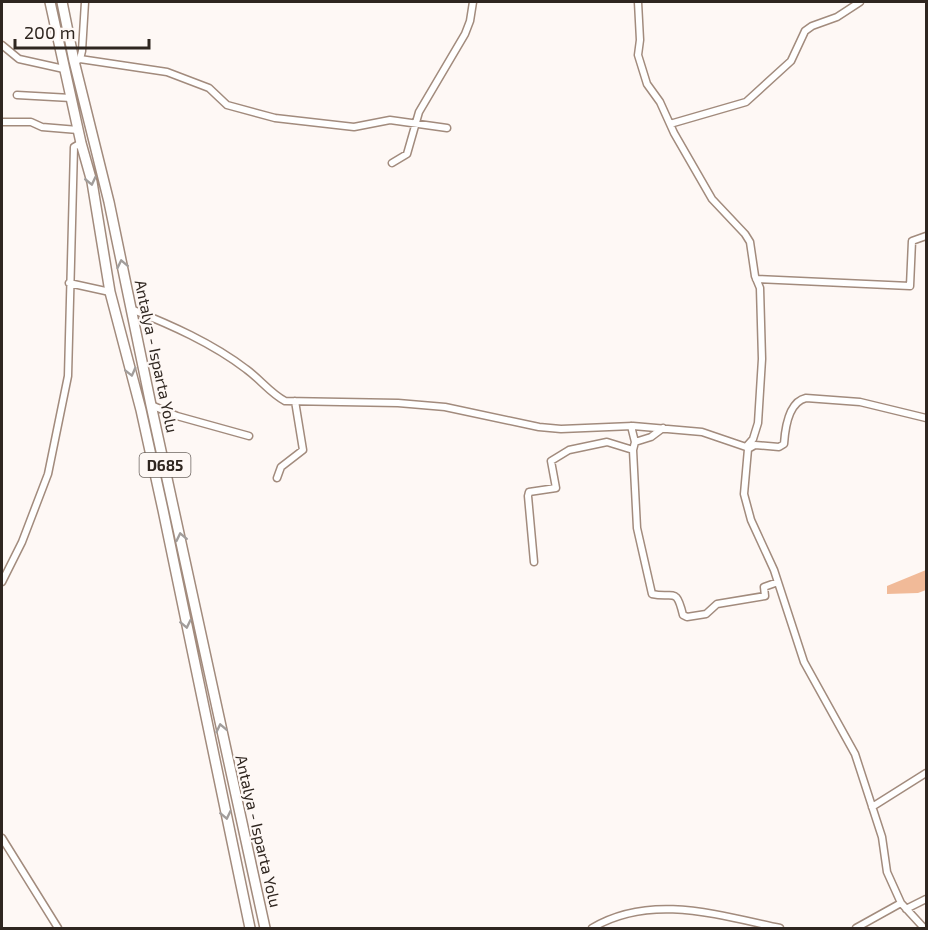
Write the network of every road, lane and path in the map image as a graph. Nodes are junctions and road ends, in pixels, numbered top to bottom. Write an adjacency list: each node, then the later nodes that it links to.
1 (50, 2): 9 (highway, Antalya - Isparta Yolu / D685)
2 (62, 2): 8 (highway, Antalya - Isparta Yolu / D685)
3 (85, 2): 8 (street)
4 (473, 2): 13 (street)
5 (638, 2): 14 (street)
6 (860, 2): 14 (street)
7 (2, 45): 9 (street)
8 (77, 60): 13 (street); 23 (highway, Antalya - Isparta Yolu / D685, one-way to 8)
9 (64, 69): 11 (highway, Antalya - Isparta Yolu / D685)
10 (17, 95): 11 (street)
11 (71, 98): 16 (highway, Antalya - Isparta Yolu / D685)
12 (2, 122): 16 (street)
13 (416, 122): 15 (street); 18 (street)
14 (670, 124): 20 (street)
15 (447, 128)
16 (78, 130): 17 (highway, Antalya - Isparta Yolu / D685)
17 (81, 143): 21 (street); 22 (highway, Antalya - Isparta Yolu / D685, one-way to 22)
18 (392, 163)
19 (927, 236): 20 (street)
20 (756, 279): 31 (street)
21 (69, 283): 22 (street); 35 (street)
22 (110, 292): 43 (highway, Antalya - Isparta Yolu / D685, one-way to 43)
23 (131, 309): 24 (street); 25 (highway, Antalya - Isparta Yolu / D685)
24 (294, 401): 27 (street); 33 (street)
25 (150, 405): 29 (street); 44 (highway, Antalya - Isparta Yolu / D685, one-way to 25)
26 (927, 418): 31 (street)
27 (631, 426): 28 (street); 30 (street)
28 (663, 428): 30 (street); 31 (street)
29 (249, 436)
30 (634, 442): 32 (street)
31 (747, 448): 36 (street)
32 (633, 450): 34 (street); 36 (street)
33 (276, 478)
34 (534, 562)
35 (2, 582)
36 (778, 582): 38 (street)
37 (927, 773): 38 (street)
38 (872, 807): 41 (street)
39 (2, 838): 42 (street)
40 (927, 899): 41 (street)
41 (904, 906): 47 (street); 48 (street)
42 (58, 928)
43 (250, 928)
44 (266, 928)
45 (592, 928): 46 (street)
46 (780, 928)
47 (856, 928)
48 (924, 928)

